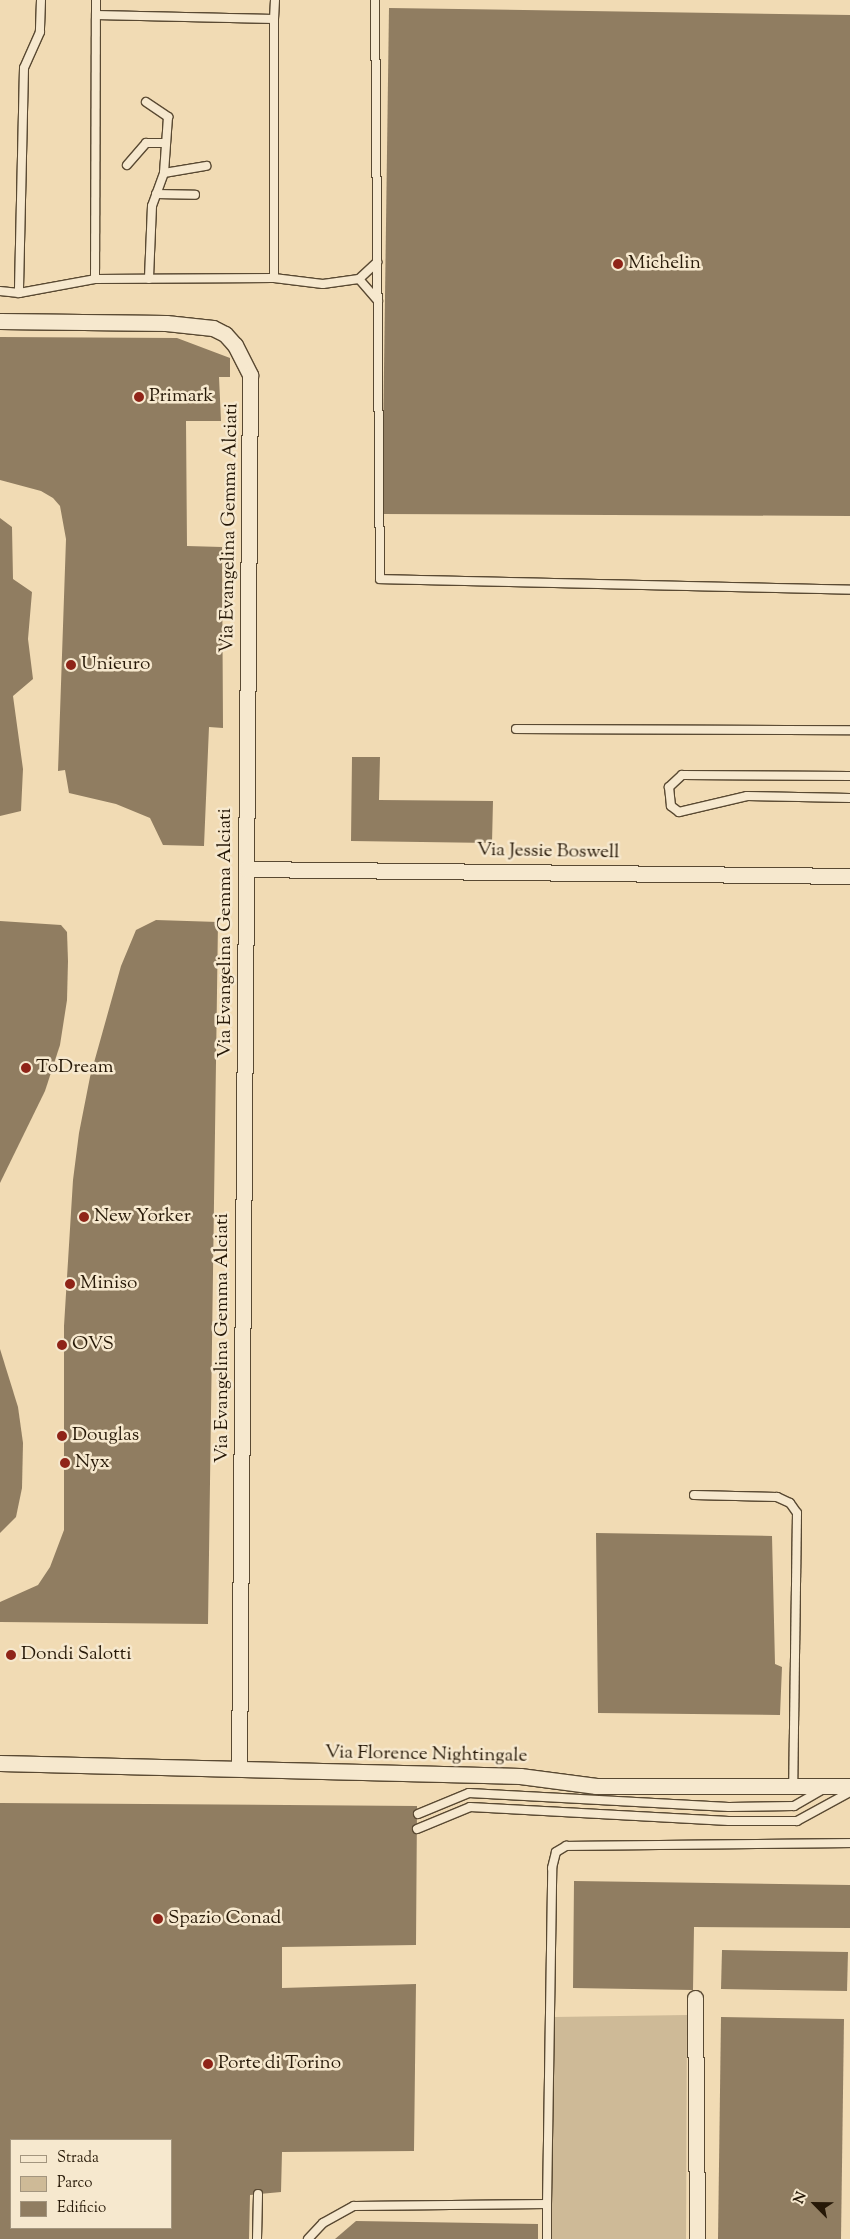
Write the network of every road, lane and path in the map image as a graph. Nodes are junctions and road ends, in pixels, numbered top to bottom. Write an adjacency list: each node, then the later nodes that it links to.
1 (41, 0): 20 (lane)
2 (96, 0): 5 (lane)
3 (275, 0): 6 (lane)
4 (375, 0): 14 (lane)
5 (96, 15): 6 (lane); 17 (lane)
6 (274, 19): 15 (lane)
7 (146, 102): 8 (lane)
8 (166, 143): 9 (lane); 11 (lane)
9 (127, 165)
10 (206, 166): 11 (lane)
11 (164, 173): 12 (lane)
12 (156, 194): 13 (lane); 18 (lane)
13 (194, 195)
14 (377, 262): 16 (lane); 21 (lane)
15 (274, 278): 16 (lane); 18 (lane)
16 (360, 278): 21 (lane)
17 (95, 279): 18 (lane); 20 (lane)
18 (149, 279)
19 (0, 291): 20 (lane)
20 (19, 293)
21 (378, 301): 23 (lane)
22 (0, 321): 28 (street, Via Evangelina Gemma Alciati)
23 (850, 590)
24 (516, 729): 25 (lane)
25 (850, 730)
26 (850, 776): 27 (lane)
27 (850, 798)
28 (246, 869): 29 (street, Via Jessie Boswell); 32 (street, Via Evangelina Gemma Alciati)
29 (850, 876)
30 (694, 1495): 33 (lane)
31 (0, 1763): 32 (street, Via Florence Nightingale)
32 (239, 1768): 33 (street, Via Florence Nightingale)
33 (793, 1785): 34 (street, Via Florence Nightingale)
34 (829, 1786): 35 (street, Via Florence Nightingale); 37 (lane)
35 (850, 1786)
36 (850, 1792): 38 (lane)
37 (418, 1814)
38 (417, 1829)
39 (850, 1843): 42 (lane)
40 (695, 1998): 46 (street)
41 (258, 2194): 43 (lane)
42 (547, 2204): 44 (lane); 45 (lane)
43 (257, 2239)
44 (308, 2239)
45 (547, 2239)
46 (697, 2239)

